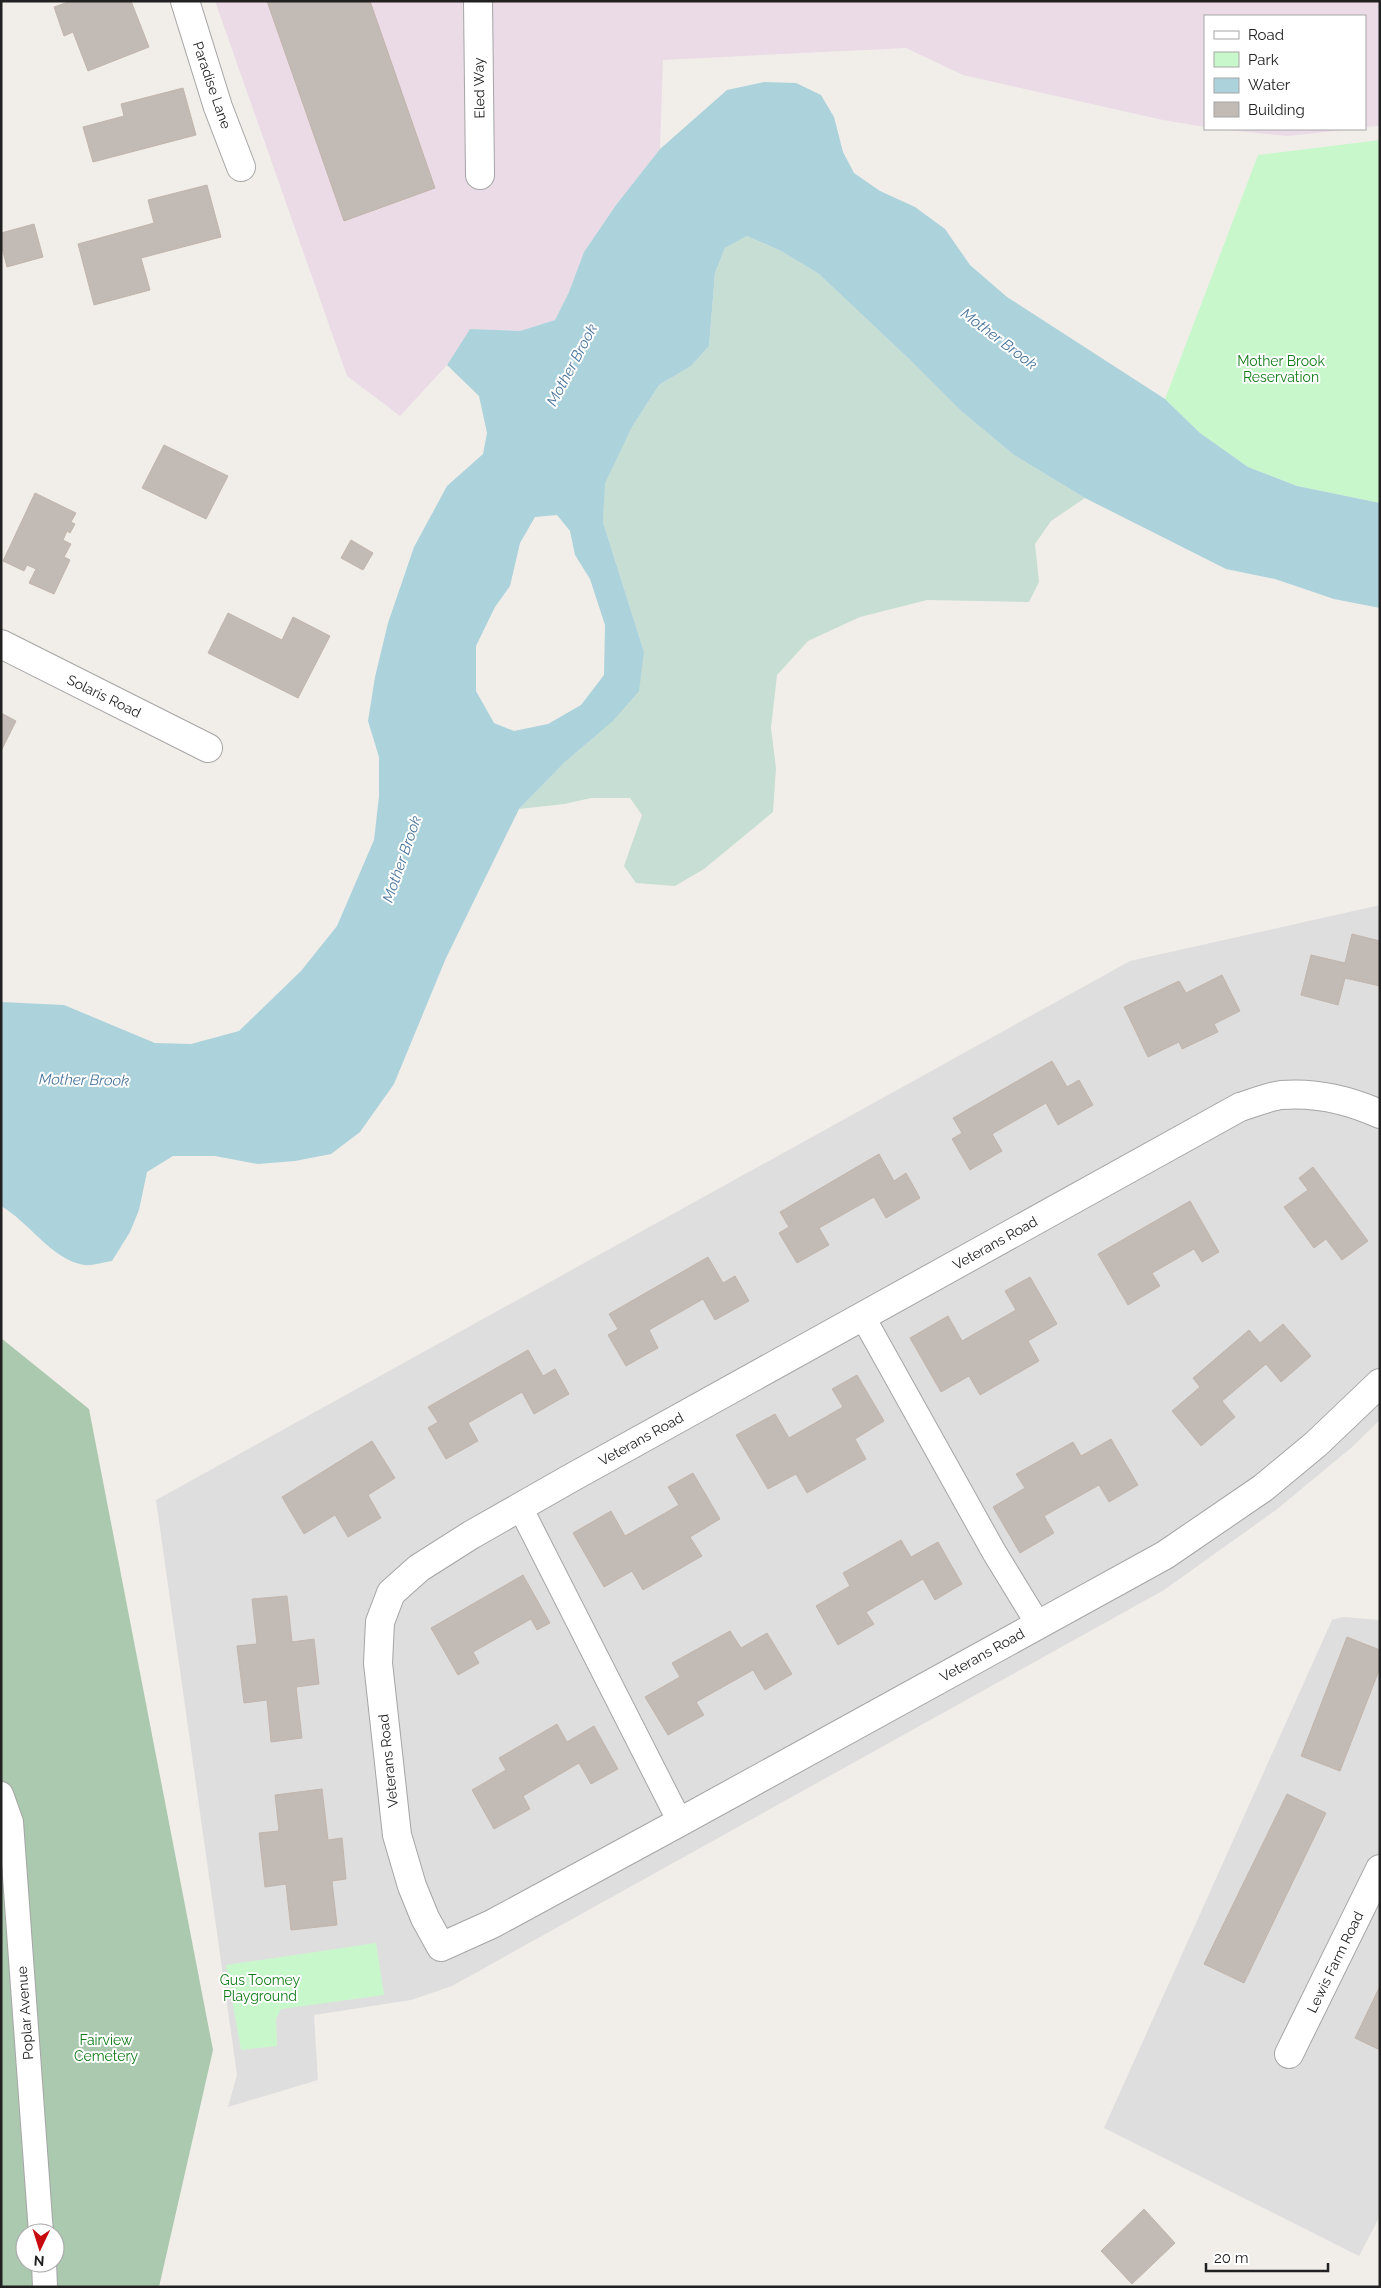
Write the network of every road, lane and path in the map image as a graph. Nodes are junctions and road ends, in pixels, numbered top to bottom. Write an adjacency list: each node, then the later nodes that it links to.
1 (185, 1): 3 (street, Paradise Lane)
2 (478, 1): 4 (street, Eled Way)
3 (241, 167)
4 (480, 175)
5 (1, 644): 6 (street, Solaris Road)
6 (208, 748)
7 (1380, 1114): 8 (street, Veterans Road)
8 (863, 1317): 10 (street, Veterans Road); 11 (lane)
9 (1380, 1383): 11 (street, Veterans Road)
10 (520, 1507): 13 (lane); 13 (street, Veterans Road)
11 (1038, 1624): 13 (street, Veterans Road)
12 (1, 1794): 16 (lane, Poplar Avenue)
13 (680, 1822)
14 (1380, 1869): 15 (street, Lewis Farm Road)
15 (1289, 2054)
16 (40, 2223)
17 (44, 2273): 18 (lane)
18 (45, 2287)

